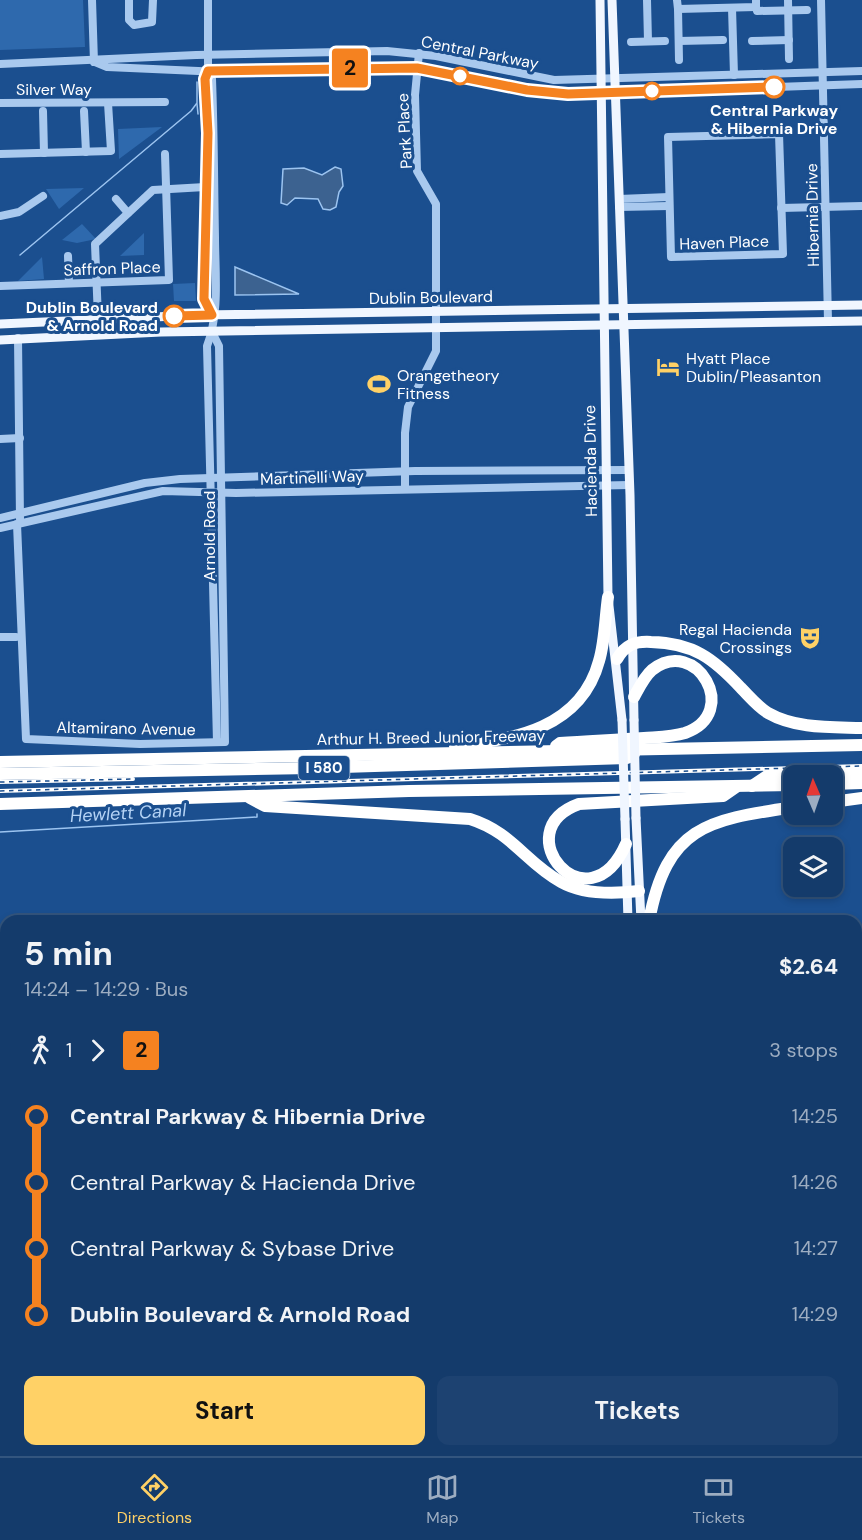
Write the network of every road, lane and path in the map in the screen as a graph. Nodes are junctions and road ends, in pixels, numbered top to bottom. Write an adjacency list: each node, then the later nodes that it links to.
1 (92, 0): 27 (street)
2 (129, 0): 3 (street)
3 (153, 0)
4 (208, 0): 24 (street, Arnold Road)
5 (600, 0): 34 (main road, Hacienda Drive)
6 (612, 0): 35 (main road, Hacienda Drive)
7 (647, 0): 18 (street)
8 (677, 0): 13 (street)
9 (788, 0): 14 (street)
10 (821, 0): 32 (street, Hibernia Drive)
11 (756, 4): 12 (street); 14 (street)
12 (732, 8): 13 (street); 33 (street)
13 (678, 9): 20 (street)
14 (788, 10): 15 (street); 17 (street)
15 (807, 10)
16 (723, 40): 20 (street)
17 (789, 40): 21 (street); 25 (street)
18 (648, 41): 19 (street); 22 (street)
19 (665, 41)
20 (679, 41): 26 (street)
21 (752, 41)
22 (632, 42)
23 (419, 53): 24 (street, Central Parkway); 29 (street, Park Place); 34 (street, Central Parkway)
24 (208, 55): 27 (street, Central Parkway); 30 (street, Arnold Road)
25 (789, 58)
26 (679, 60)
27 (94, 62): 28 (street, Central Parkway); 30 (street, Central Parkway)
28 (0, 64)
29 (417, 68): 30 (street, Central Parkway); 39 (street, Central Parkway); 69 (street, Park Place)
30 (208, 71): 49 (street, Arnold Road); 70 (street, Arnold Road)
31 (862, 71): 32 (street, Central Parkway)
32 (823, 73): 33 (street, Central Parkway); 37 (street, Hibernia Drive)
33 (734, 75): 35 (street, Central Parkway)
34 (602, 79): 35 (street, Central Parkway); 39 (main road, Hacienda Drive)
35 (615, 79): 38 (main road, Hacienda Drive)
36 (862, 84): 37 (street, Central Parkway)
37 (823, 85): 38 (street, Central Parkway); 57 (street, Hibernia Drive)
38 (616, 92): 39 (street, Central Parkway); 54 (main road, Hacienda Drive)
39 (602, 93): 68 (main road, Hacienda Drive)
40 (165, 102): 42 (street, Silver Way)
41 (0, 103): 42 (street, Silver Way)
42 (108, 103): 45 (street)
43 (43, 111): 46 (street)
44 (84, 111): 45 (street)
45 (86, 152): 46 (street)
46 (44, 153): 47 (street)
47 (0, 154)
48 (165, 154): 50 (street)
49 (205, 187): 50 (street); 70 (street, Arnold Road)
50 (166, 188): 59 (street); 62 (street, Saffron Place)
51 (43, 196): 60 (street)
52 (669, 197): 54 (street); 55 (street, Haven Place); 58 (street, Haven Place)
53 (116, 198): 59 (street)
54 (619, 203): 55 (street); 67 (main road, Hacienda Drive)
55 (669, 206): 58 (street, Haven Place)
56 (862, 206): 57 (street)
57 (825, 207): 58 (street); 66 (street, Hibernia Drive)
58 (781, 208)
59 (128, 213): 62 (street)
60 (0, 216)
61 (68, 256): 63 (street)
62 (96, 281): 63 (street, Saffron Place); 71 (street)
63 (69, 283): 64 (street, Saffron Place)
64 (0, 286)
65 (862, 305): 66 (main road, Dublin Boulevard)
66 (828, 306): 67 (main road, Dublin Boulevard); 72 (street, Hibernia Drive)
67 (623, 309): 68 (main road, Dublin Boulevard); 76 (main road, Hacienda Drive)
68 (603, 310): 69 (main road, Dublin Boulevard); 75 (main road, Hacienda Drive)
69 (436, 312): 70 (main road, Dublin Boulevard); 77 (street, Park Place)
70 (212, 315): 71 (main road, Dublin Boulevard); 78 (street, Arnold Road)
71 (98, 318): 74 (main road, Dublin Boulevard)
72 (828, 321): 73 (main road, Dublin Boulevard); 76 (main road, Dublin Boulevard)
73 (862, 321)
74 (0, 324)
75 (603, 326): 76 (main road, Dublin Boulevard); 77 (main road, Dublin Boulevard); 83 (main road, Hacienda Drive)
76 (624, 326): 84 (main road, Hacienda Drive)
77 (437, 328): 78 (main road, Dublin Boulevard); 85 (street, Park Place)
78 (212, 332): 79 (main road, Dublin Boulevard); 86 (street, Arnold Road); 87 (street, Arnold Road)
79 (18, 338): 80 (main road, Dublin Boulevard); 81 (street)
80 (0, 340)
81 (20, 438): 82 (street); 94 (street)
82 (0, 439)
83 (604, 469): 84 (street, Martinelli Way); 85 (street, Martinelli Way); 89 (main road, Hacienda Drive)
84 (628, 470): 88 (main road, Hacienda Drive)
85 (405, 471): 87 (street, Martinelli Way); 90 (street, Park Place)
86 (211, 478): 87 (street, Martinelli Way); 91 (street, Arnold Road); 94 (street, Martinelli Way)
87 (222, 478): 92 (street, Arnold Road)
88 (629, 485): 89 (street, Martinelli Way); 99 (main road, Hacienda Drive)
89 (605, 486): 90 (street, Martinelli Way); 96 (main road, Hacienda Drive)
90 (405, 488): 92 (street, Martinelli Way)
91 (211, 491): 92 (street, Martinelli Way); 94 (street, Martinelli Way); 103 (street, Arnold Road)
92 (222, 492): 103 (street, Arnold Road)
93 (0, 518): 94 (street, Martinelli Way)
94 (19, 521): 95 (street, Martinelli Way); 103 (street, Altamirano Avenue)
95 (0, 528)
96 (608, 597): 100 (main road, Hacienda Drive); 107 (highway)
97 (0, 636): 98 (street)
98 (16, 637)
99 (633, 644): 100 (highway); 101 (main road, Hacienda Drive); 102 (highway)
100 (617, 659): 121 (main road, Hacienda Drive, bridge)
101 (634, 697): 106 (highway); 122 (main road, Hacienda Drive, bridge)
102 (862, 728)
103 (221, 742)
104 (862, 744): 105 (highway, Arthur H. Breed Junior Freeway / I 580)
105 (646, 749): 106 (highway, Arthur H. Breed Junior Freeway / I 580); 110 (highway, I 580)
106 (548, 752): 107 (highway, Arthur H. Breed Junior Freeway / I 580)
107 (428, 753): 108 (highway, Arthur H. Breed Junior Freeway / I 580)
108 (0, 762)
109 (862, 773): 114 (highway, I 580)
110 (0, 774)
111 (862, 783): 112 (highway)
112 (843, 784)
113 (783, 785): 114 (highway, I 580)
114 (751, 786): 115 (highway, I 580)
115 (736, 787): 116 (highway, I 580); 121 (highway)
116 (249, 798): 119 (highway, I 580); 122 (highway)
117 (862, 798): 118 (highway)
118 (843, 800)
119 (0, 804)
120 (783, 809): 125 (highway)
121 (626, 844): 122 (main road, Hacienda Drive)
122 (634, 892): 123 (main road, Hacienda Drive); 124 (main road, Hacienda Drive)
123 (629, 915)
124 (639, 915)
125 (651, 915)

